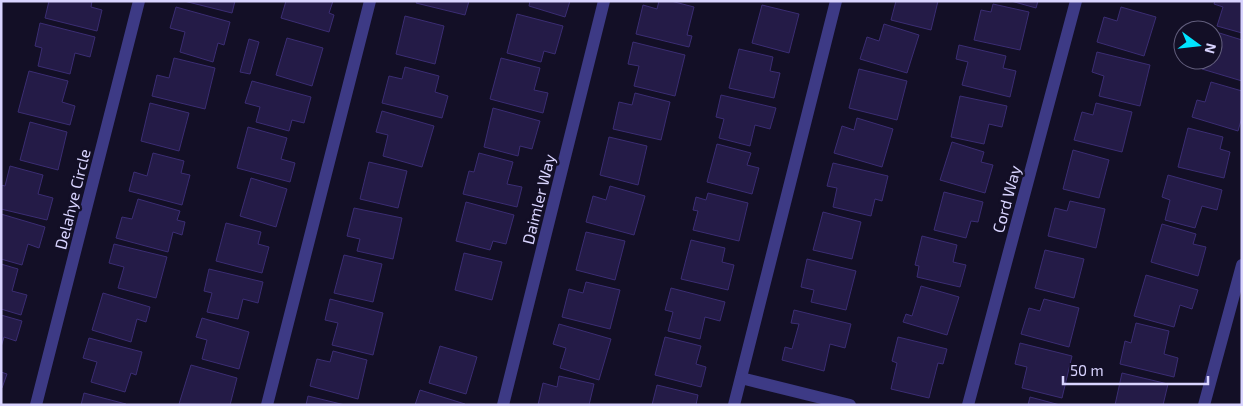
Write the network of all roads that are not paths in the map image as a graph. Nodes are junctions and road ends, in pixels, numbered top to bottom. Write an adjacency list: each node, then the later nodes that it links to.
1 (139, 1): 8 (street, Delahye Circle)
2 (370, 1): 9 (street)
3 (604, 1): 10 (street, Daimler Way)
4 (836, 1): 7 (street)
5 (1076, 1): 13 (street, Cord Way)
6 (1242, 264): 14 (street)
7 (741, 378): 11 (street); 12 (street)
8 (36, 405)
9 (267, 405)
10 (503, 405)
11 (734, 405)
12 (850, 405)
13 (968, 405)
14 (1204, 405)

